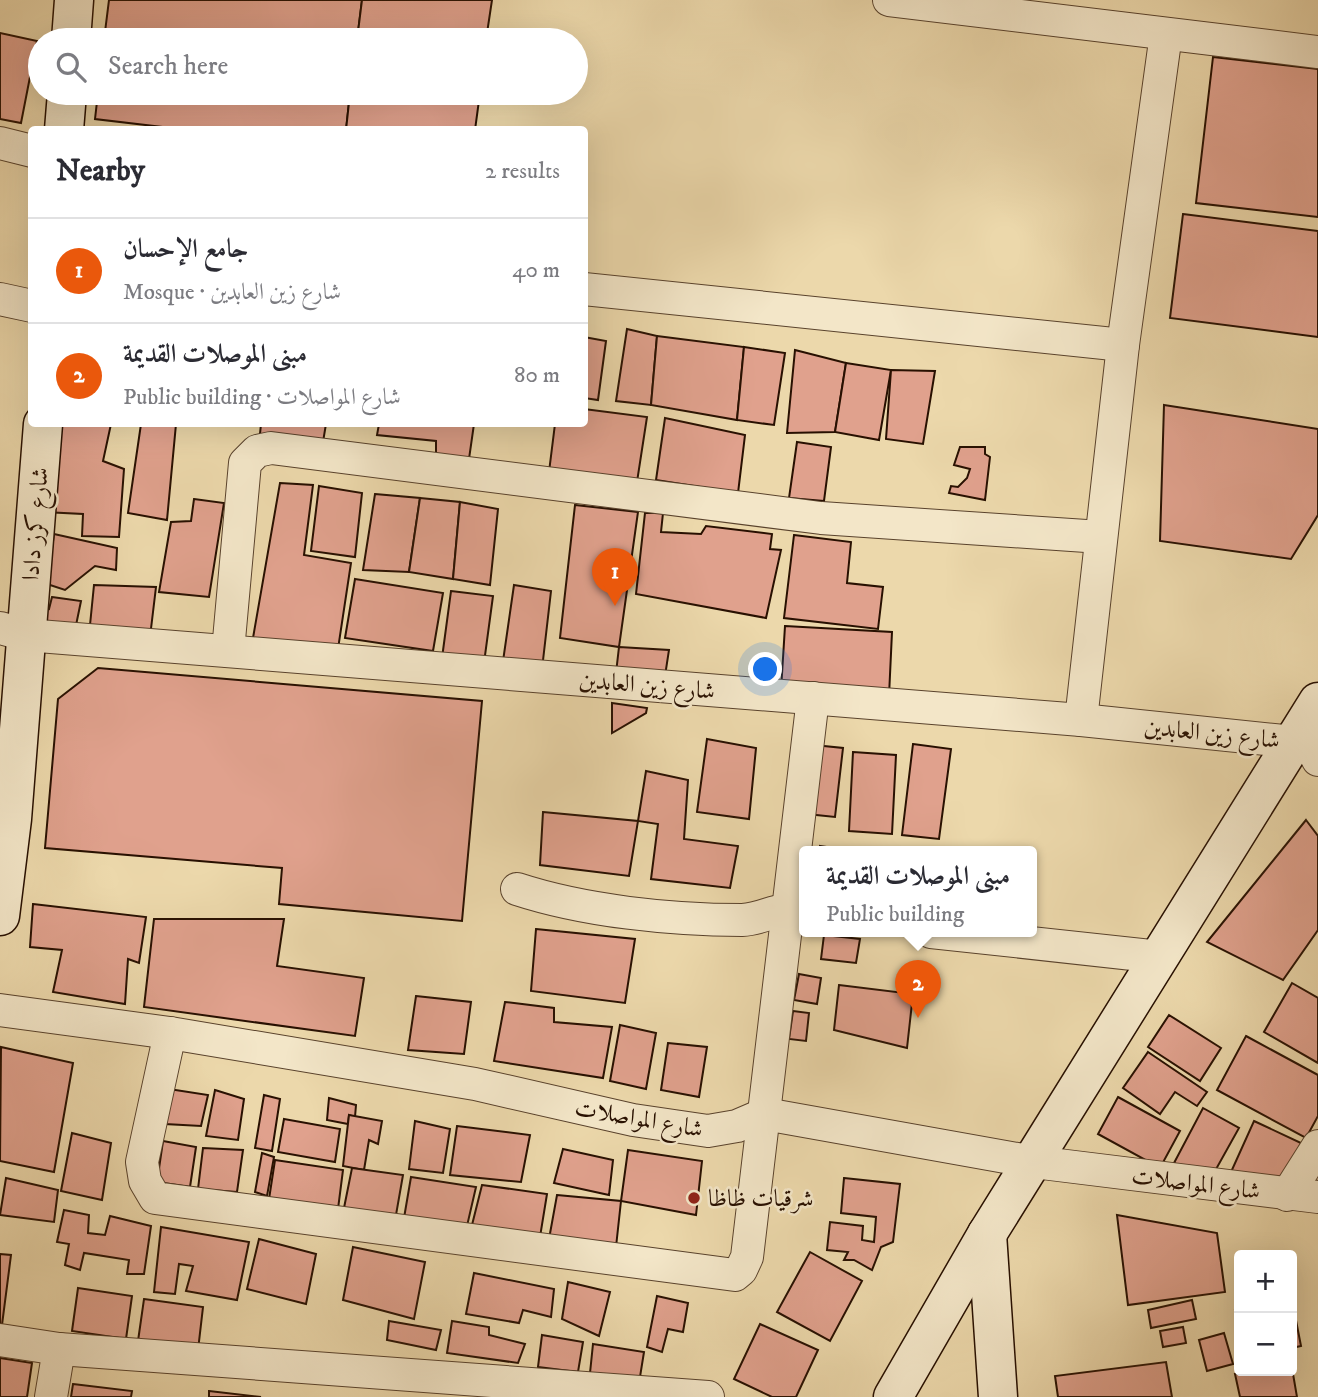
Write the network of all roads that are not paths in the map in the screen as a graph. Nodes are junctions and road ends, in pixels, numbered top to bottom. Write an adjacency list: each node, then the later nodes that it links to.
1 (74, 0): 3 (main road)
2 (889, 0): 4 (street)
3 (72, 28)
4 (1167, 34): 5 (street); 13 (street)
5 (1318, 52)
6 (65, 105): 7 (main road)
7 (64, 126)
8 (0, 143): 9 (street)
9 (28, 150)
10 (588, 289): 13 (street)
11 (0, 299): 12 (street)
12 (28, 305)
13 (1123, 345): 15 (street)
14 (43, 427): 16 (main road, شارع كرز دادا)
15 (1101, 537): 17 (street); 19 (street)
16 (13, 631): 17 (street, شارع زين العابدين); 21 (main road, شارع كرز دادا)
17 (228, 651): 18 (street, شارع زين العابدين)
18 (813, 698): 19 (street, شارع زين العابدين); 22 (street)
19 (1081, 720): 20 (street, شارع زين العابدين)
20 (1310, 732): 28 (main road)
21 (6, 818): 26 (main road, شارع كرز دادا)
22 (801, 846)
23 (799, 871): 25 (street)
24 (517, 889): 25 (street)
25 (796, 908): 31 (street)
26 (0, 916)
27 (977, 937): 28 (street)
28 (1160, 957): 33 (main road)
29 (0, 1010): 30 (street, شارع المواصلات)
30 (170, 1033): 31 (street, شارع المواصلات); 31 (street)
31 (765, 1114): 33 (street, شارع المواصلات)
32 (1318, 1146): 34 (street)
33 (1034, 1163): 34 (street, شارع المواصلات); 36 (main road)
34 (1287, 1195): 35 (street, شارع المواصلات)
35 (1318, 1197)
36 (987, 1234): 42 (main road); 43 (main road)
37 (0, 1340): 38 (street)
38 (59, 1349): 39 (street); 40 (street)
39 (577, 1392): 41 (street)
40 (51, 1397)
41 (708, 1397)
42 (893, 1397)
43 (998, 1397)

